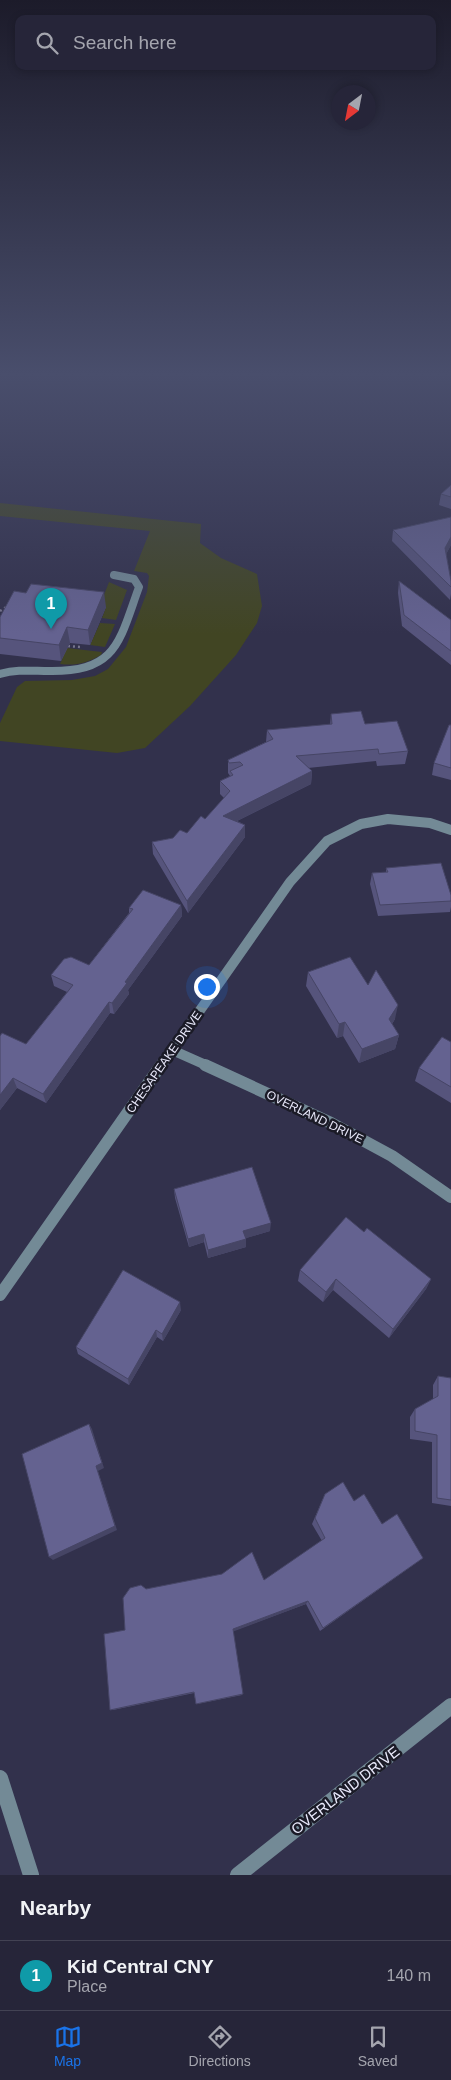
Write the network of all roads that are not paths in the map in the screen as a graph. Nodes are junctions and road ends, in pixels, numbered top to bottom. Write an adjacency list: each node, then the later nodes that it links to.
1 (114, 575): 2 (street)
2 (0, 674)
3 (451, 830): 4 (street, CHESAPEAKE DRIVE)
4 (172, 1050): 5 (street, OVERLAND DRIVE); 6 (street, CHESAPEAKE DRIVE)
5 (451, 1198)
6 (0, 1295)
7 (451, 1706): 10 (street, OVERLAND DRIVE)
8 (0, 1778): 9 (street)
9 (31, 1875)
10 (238, 1875)

